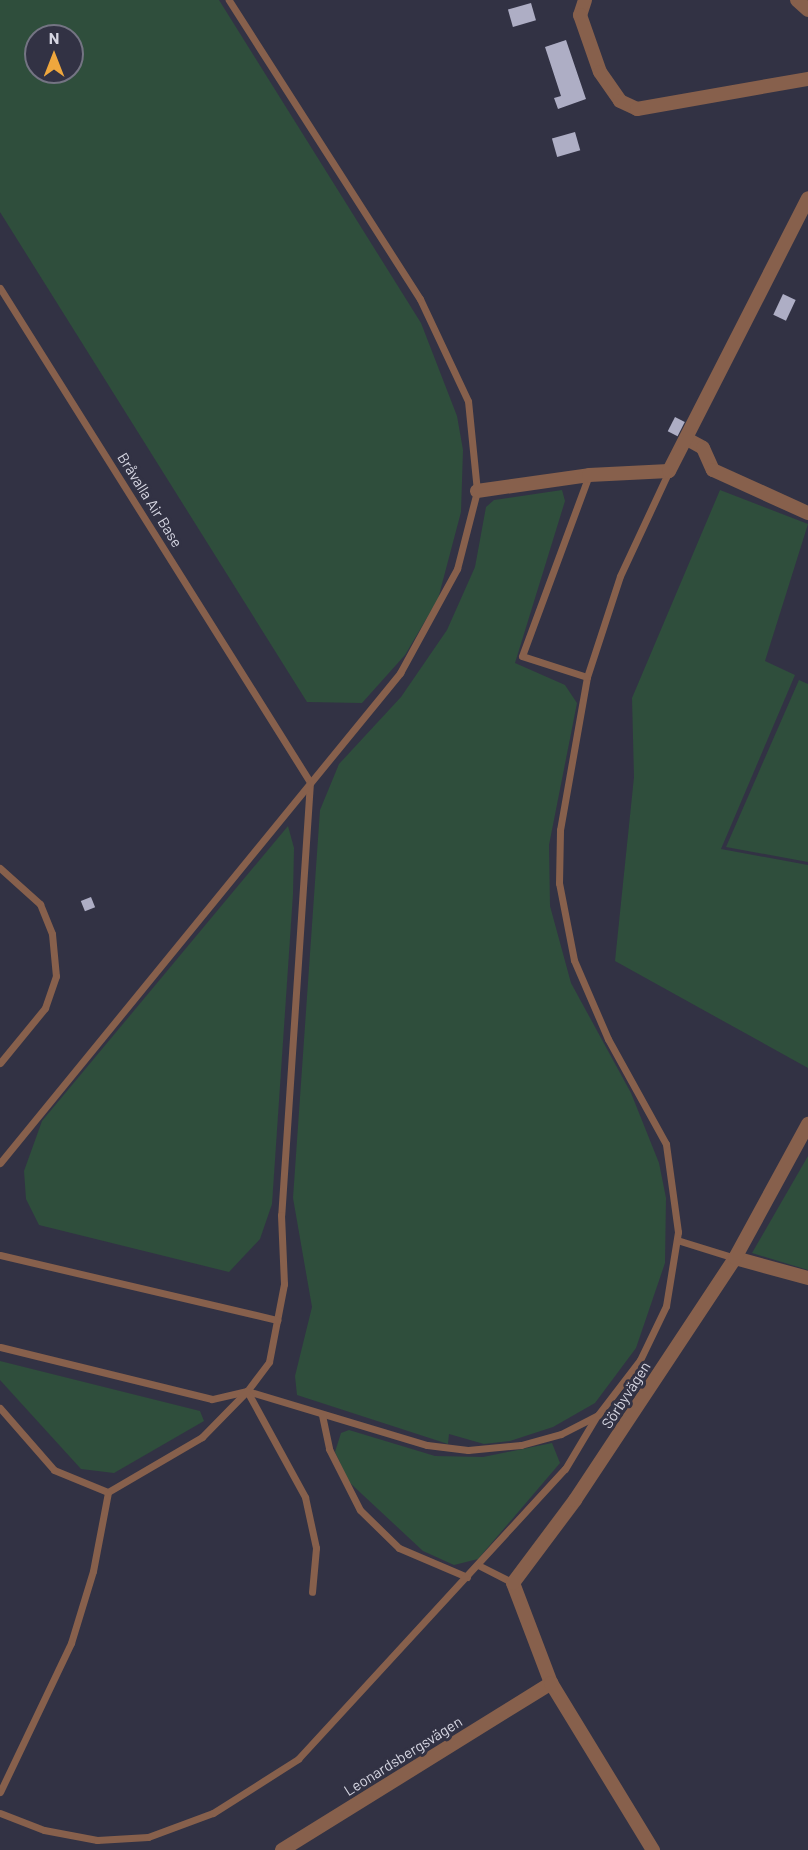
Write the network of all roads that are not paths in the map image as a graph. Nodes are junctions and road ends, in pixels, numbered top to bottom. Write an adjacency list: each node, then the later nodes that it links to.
1 (229, 0): 11 (lane)
2 (585, 0): 5 (street)
3 (797, 0): 4 (street)
4 (808, 10)
5 (808, 79)
6 (808, 198): 8 (street)
7 (0, 288): 14 (lane, Bråvalla Air Base)
8 (687, 440): 9 (street); 12 (street)
9 (669, 471): 10 (street); 13 (lane)
10 (589, 475): 11 (street); 13 (lane)
11 (477, 491): 14 (lane)
12 (808, 513)
13 (587, 677): 19 (lane)
14 (310, 782): 18 (lane); 23 (lane)
15 (0, 868): 16 (lane)
16 (0, 1063)
17 (808, 1124): 21 (street, Sörbyvägen)
18 (0, 1164)
19 (677, 1240): 21 (lane); 28 (lane)
20 (0, 1255): 23 (lane)
21 (735, 1258): 22 (street); 32 (street, Sörbyvägen)
22 (808, 1278)
23 (277, 1320): 25 (lane)
24 (0, 1347): 25 (lane)
25 (247, 1391): 27 (lane); 29 (lane); 33 (lane)
26 (0, 1408): 29 (lane)
27 (322, 1414): 28 (lane); 31 (lane)
28 (598, 1415): 30 (lane)
29 (108, 1492): 35 (lane)
30 (478, 1565): 31 (lane); 32 (lane)
31 (466, 1577): 36 (lane)
32 (513, 1583): 34 (street)
33 (312, 1592)
34 (545, 1686): 37 (street, Leonardsbergsvägen); 38 (street)
35 (0, 1792)
36 (0, 1813)
37 (282, 1850)
38 (652, 1850)

